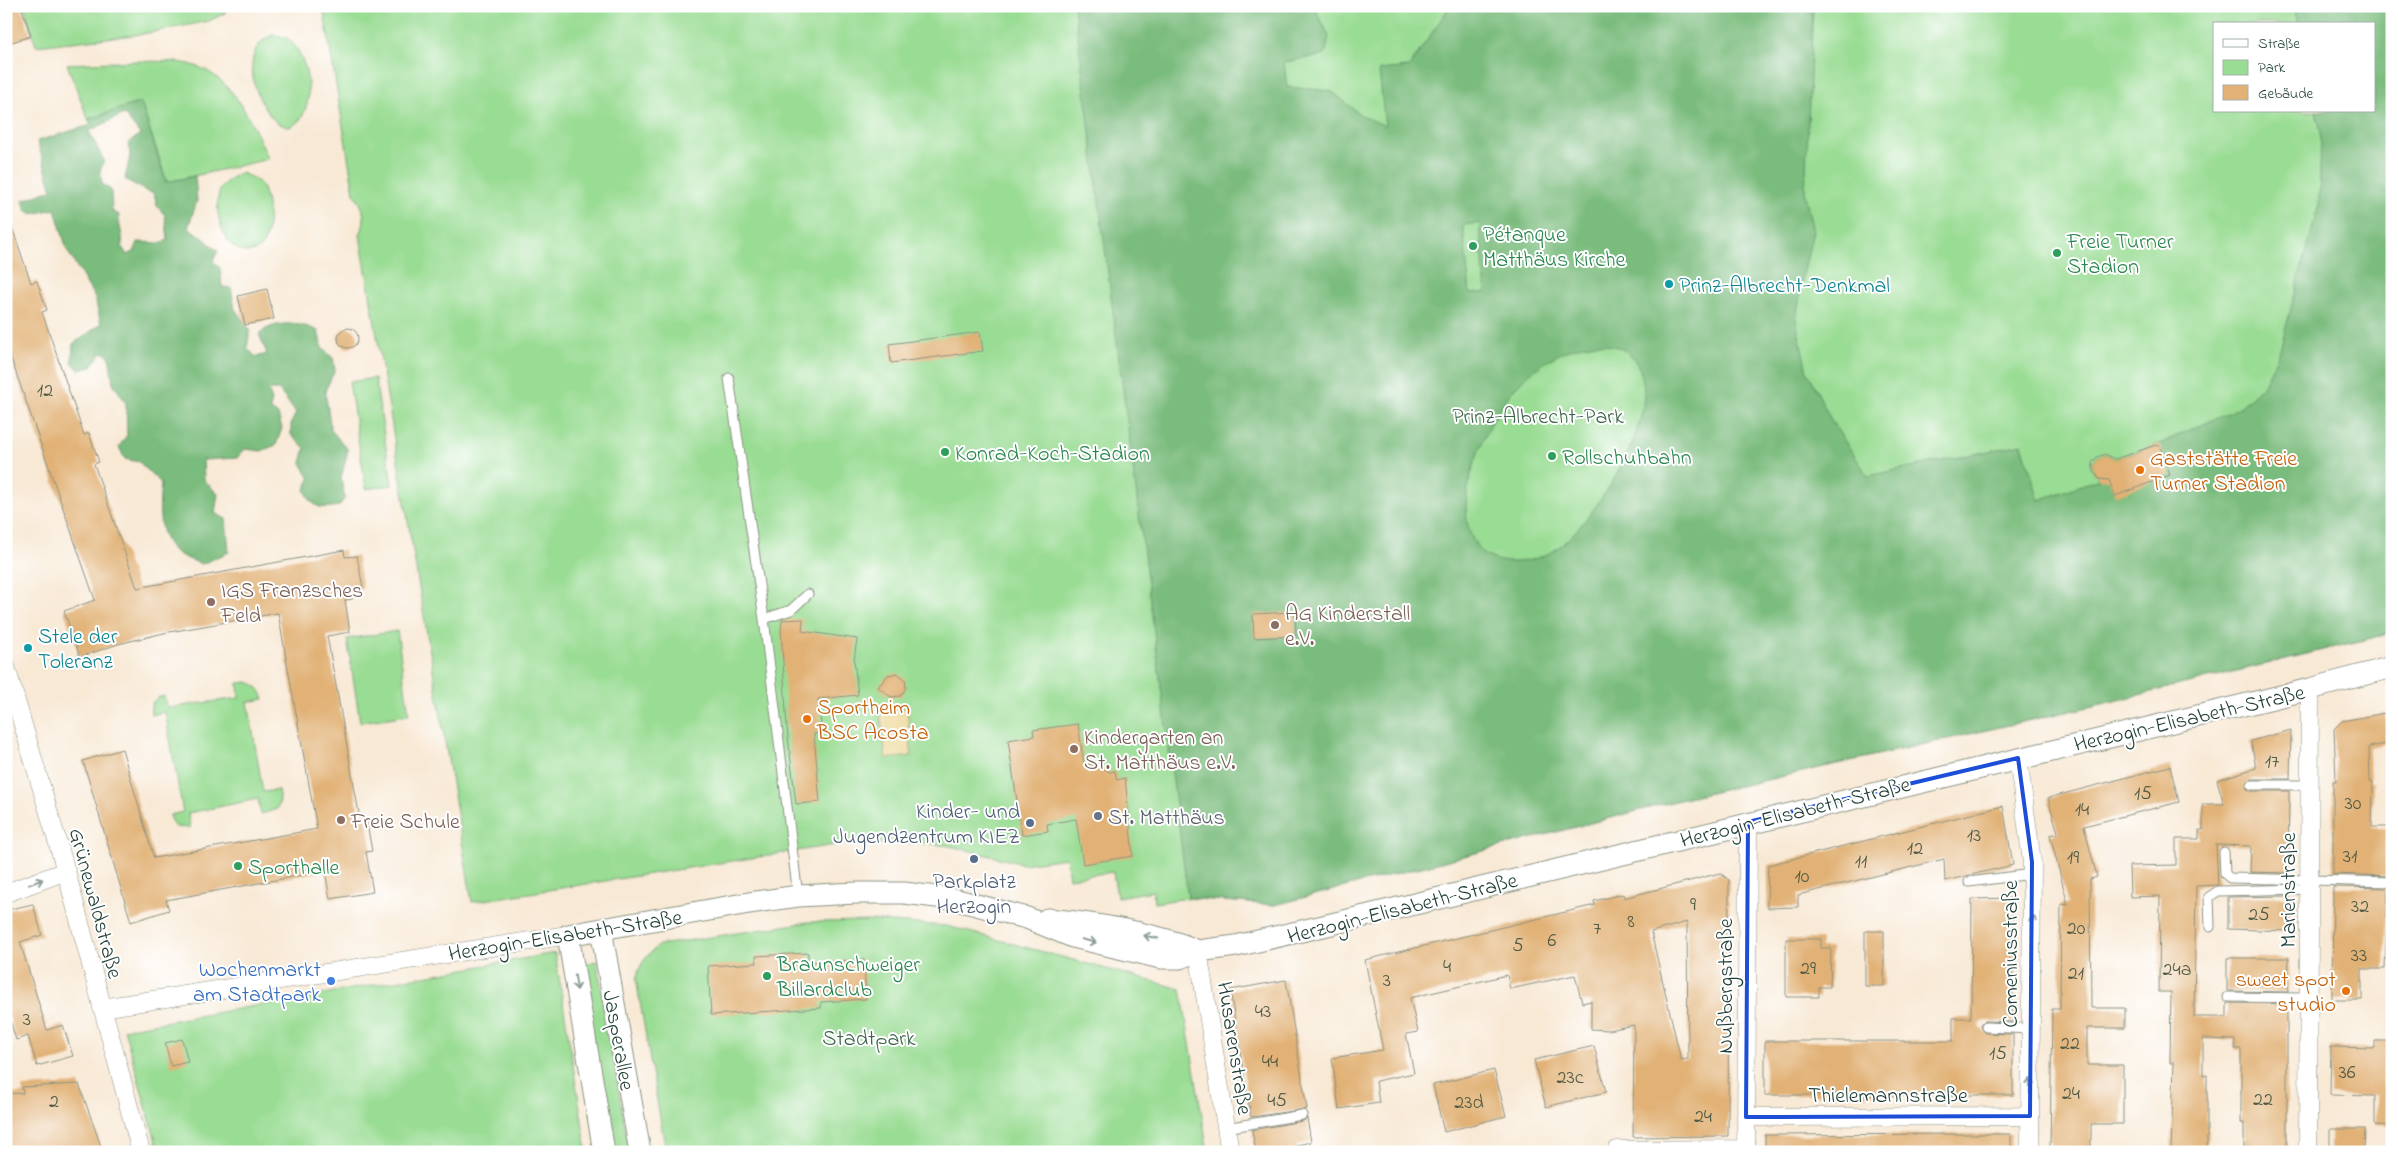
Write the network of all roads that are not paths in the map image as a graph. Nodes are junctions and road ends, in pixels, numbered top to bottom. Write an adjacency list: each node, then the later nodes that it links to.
1 (729, 378): 3 (lane)
2 (808, 594): 3 (lane)
3 (764, 619): 18 (lane)
4 (6, 667): 12 (street, Grünewaldstraße)
5 (2392, 667): 6 (street, Herzogin-Elisabeth-Straße)
6 (2310, 689): 7 (street, Herzogin-Elisabeth-Straße); 9 (street, Marienstraße)
7 (2018, 758): 10 (street, Herzogin-Elisabeth-Straße); 13 (street, Comeniusstraße)
8 (2252, 785): 9 (lane)
9 (2310, 785): 16 (street, Marienstraße)
10 (1748, 822): 22 (street, Herzogin-Elisabeth-Straße); 30 (street, Nußbergstraße)
11 (2224, 852): 16 (lane)
12 (66, 871): 17 (street, one-way to 12); 25 (street, Grünewaldstraße)
13 (2032, 874): 14 (lane); 27 (street, Comeniusstraße, one-way to 13)
14 (1968, 882)
15 (2392, 882): 16 (lane)
16 (2310, 884): 19 (lane); 24 (street, Marienstraße)
17 (6, 893)
18 (798, 896): 20 (street, Herzogin-Elisabeth-Straße); 22 (street, Herzogin-Elisabeth-Straße)
19 (2210, 927)
20 (601, 929): 21 (street, Herzogin-Elisabeth-Straße); 36 (street, Jasperallee)
21 (568, 935): 25 (street, Herzogin-Elisabeth-Straße); 35 (street, Jasperallee, one-way to 35)
22 (1198, 951): 31 (street, Husarenstraße)
23 (2228, 997): 24 (lane)
24 (2309, 998): 39 (street, Marienstraße)
25 (102, 1008): 34 (street, Grünewaldstraße)
26 (1986, 1027): 27 (lane)
27 (2031, 1029): 29 (street, Comeniusstraße, one-way to 27)
28 (1302, 1115): 31 (lane)
29 (2030, 1116): 30 (street, Thielemannstraße); 38 (street, Comeniusstraße)
30 (1746, 1117): 33 (street, Nußbergstraße)
31 (1226, 1128): 37 (street, Husarenstraße)
32 (1616, 1150): 33 (street, Nußbergstraße)
33 (1746, 1150)
34 (140, 1152)
35 (604, 1152)
36 (640, 1152)
37 (1230, 1152)
38 (2030, 1152)
39 (2308, 1152)

